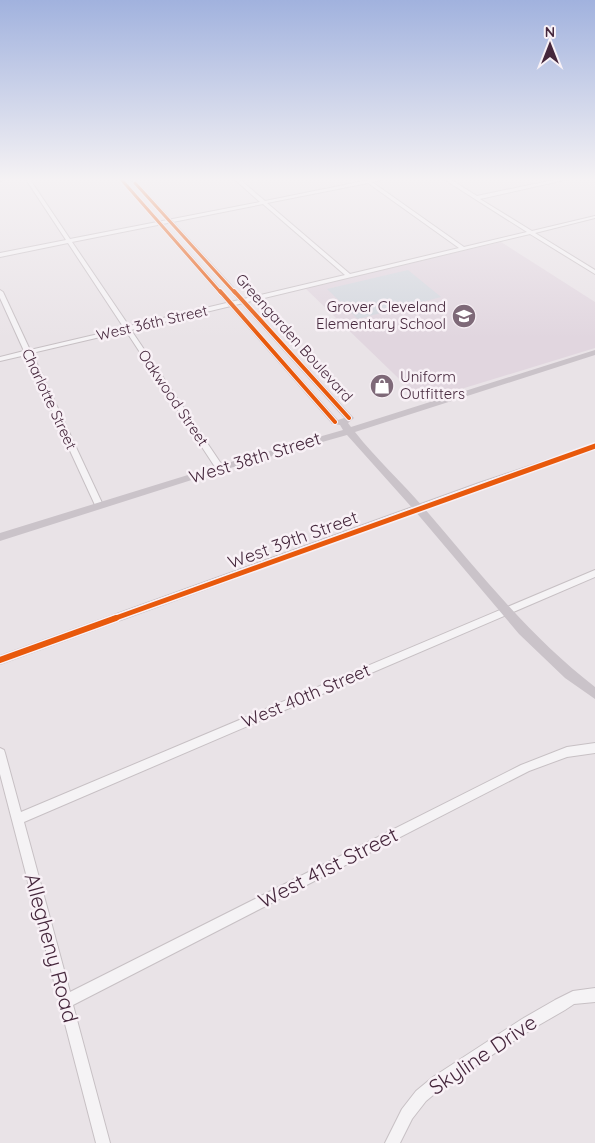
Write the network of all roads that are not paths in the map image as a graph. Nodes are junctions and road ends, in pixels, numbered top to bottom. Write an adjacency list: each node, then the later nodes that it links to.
1 (63, 231): 10 (street, Oakwood Street)
2 (118, 231): 10 (street)
3 (167, 231): 17 (street, Greengarden Boulevard)
4 (180, 231): 16 (street, Greengarden Boulevard)
5 (296, 231): 14 (street)
6 (439, 231): 11 (street)
7 (527, 231): 9 (street)
8 (537, 231): 9 (street, West 36th Street)
9 (530, 233): 11 (street, West 36th Street); 13 (street)
10 (69, 241): 12 (street); 18 (street, Oakwood Street)
11 (464, 249): 14 (street, West 36th Street)
12 (0, 255)
13 (595, 272)
14 (348, 276): 16 (street, West 36th Street)
15 (0, 292): 19 (street, Charlotte Street)
16 (243, 302): 17 (street, West 36th Street); 22 (street, Greengarden Boulevard)
17 (231, 304): 18 (street, West 36th Street); 22 (street, Greengarden Boulevard)
18 (127, 329): 19 (street, West 36th Street); 24 (street, Oakwood Street)
19 (28, 352): 21 (street, West 36th Street); 25 (street, Charlotte Street)
20 (595, 352): 22 (street, West 38th Street)
21 (0, 359)
22 (346, 427): 24 (street, West 38th Street); 26 (street, Greengarden Boulevard)
23 (595, 446): 26 (street, West 39th Street)
24 (220, 468): 25 (street, West 38th Street)
25 (99, 505): 27 (street, West 38th Street)
26 (419, 509): 29 (street, Greengarden Boulevard); 30 (street, West 39th Street)
27 (0, 537)
28 (595, 573): 29 (street, West 40th Street)
29 (506, 611): 31 (street, Greengarden Boulevard); 34 (street, West 40th Street)
30 (0, 660)
31 (595, 694)
32 (595, 748): 36 (street, West 41st Street)
33 (0, 753): 34 (street, Allegheny Road)
34 (17, 819): 36 (street, Allegheny Road)
35 (595, 995): 38 (street, Skyline Drive)
36 (65, 1002): 37 (street, Allegheny Road)
37 (103, 1143)
38 (392, 1143)

